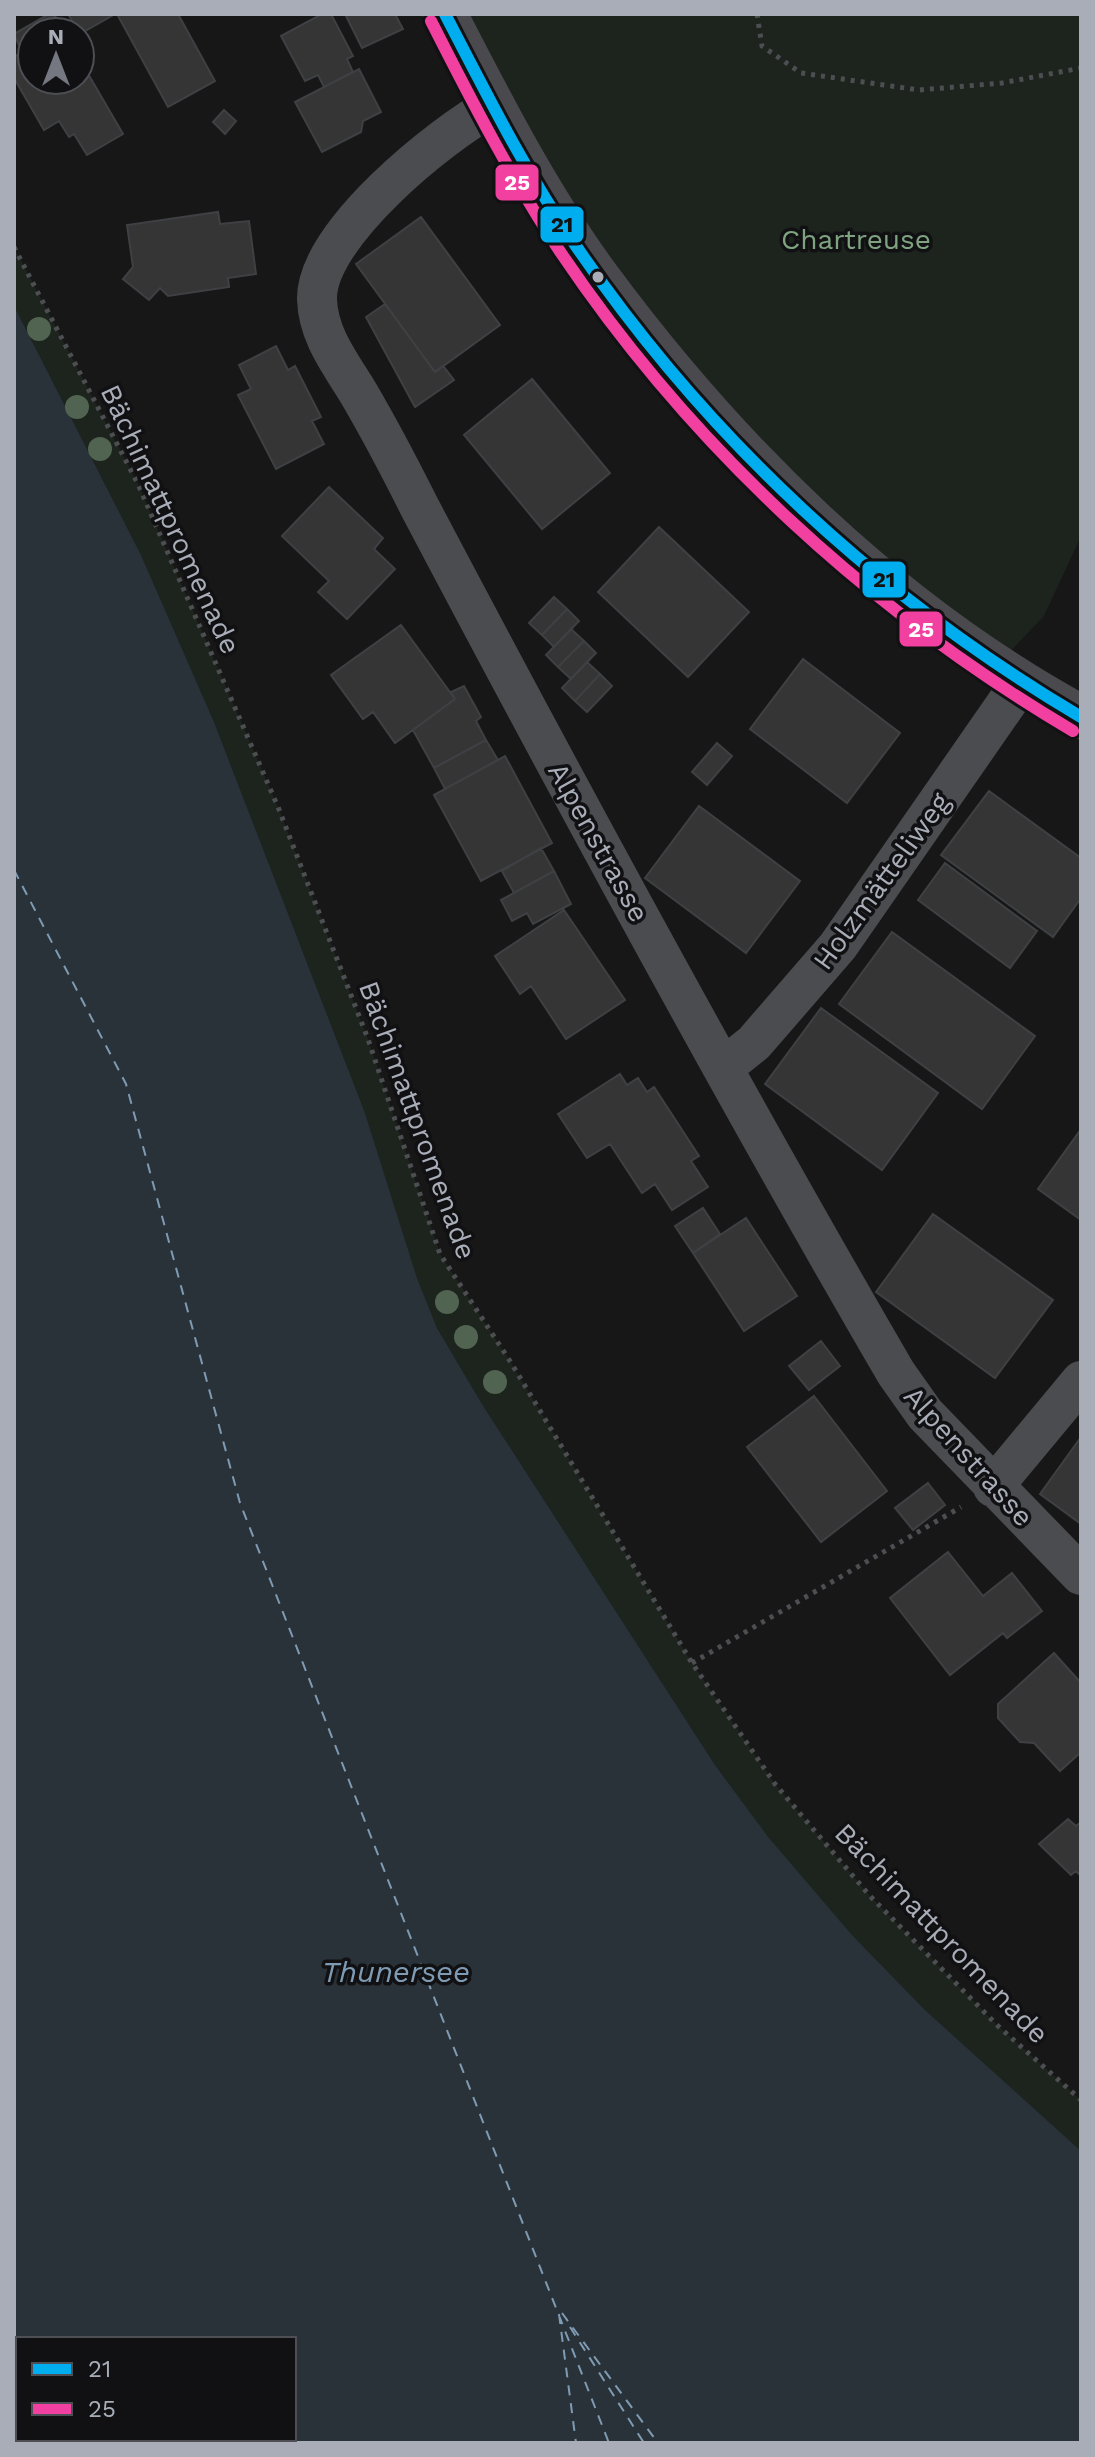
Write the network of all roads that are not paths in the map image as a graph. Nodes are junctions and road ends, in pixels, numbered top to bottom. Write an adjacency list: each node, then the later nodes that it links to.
1 (445, 14): 2 (main road)
2 (493, 106): 3 (main road); 5 (street, Alpenstrasse)
3 (1022, 681): 4 (main road); 5 (street, Holzmätteliweg)
4 (1081, 717)
5 (724, 1067): 7 (street, Alpenstrasse)
6 (1081, 1381): 7 (street)
7 (993, 1487): 8 (street, Alpenstrasse)
8 (1081, 1575)

